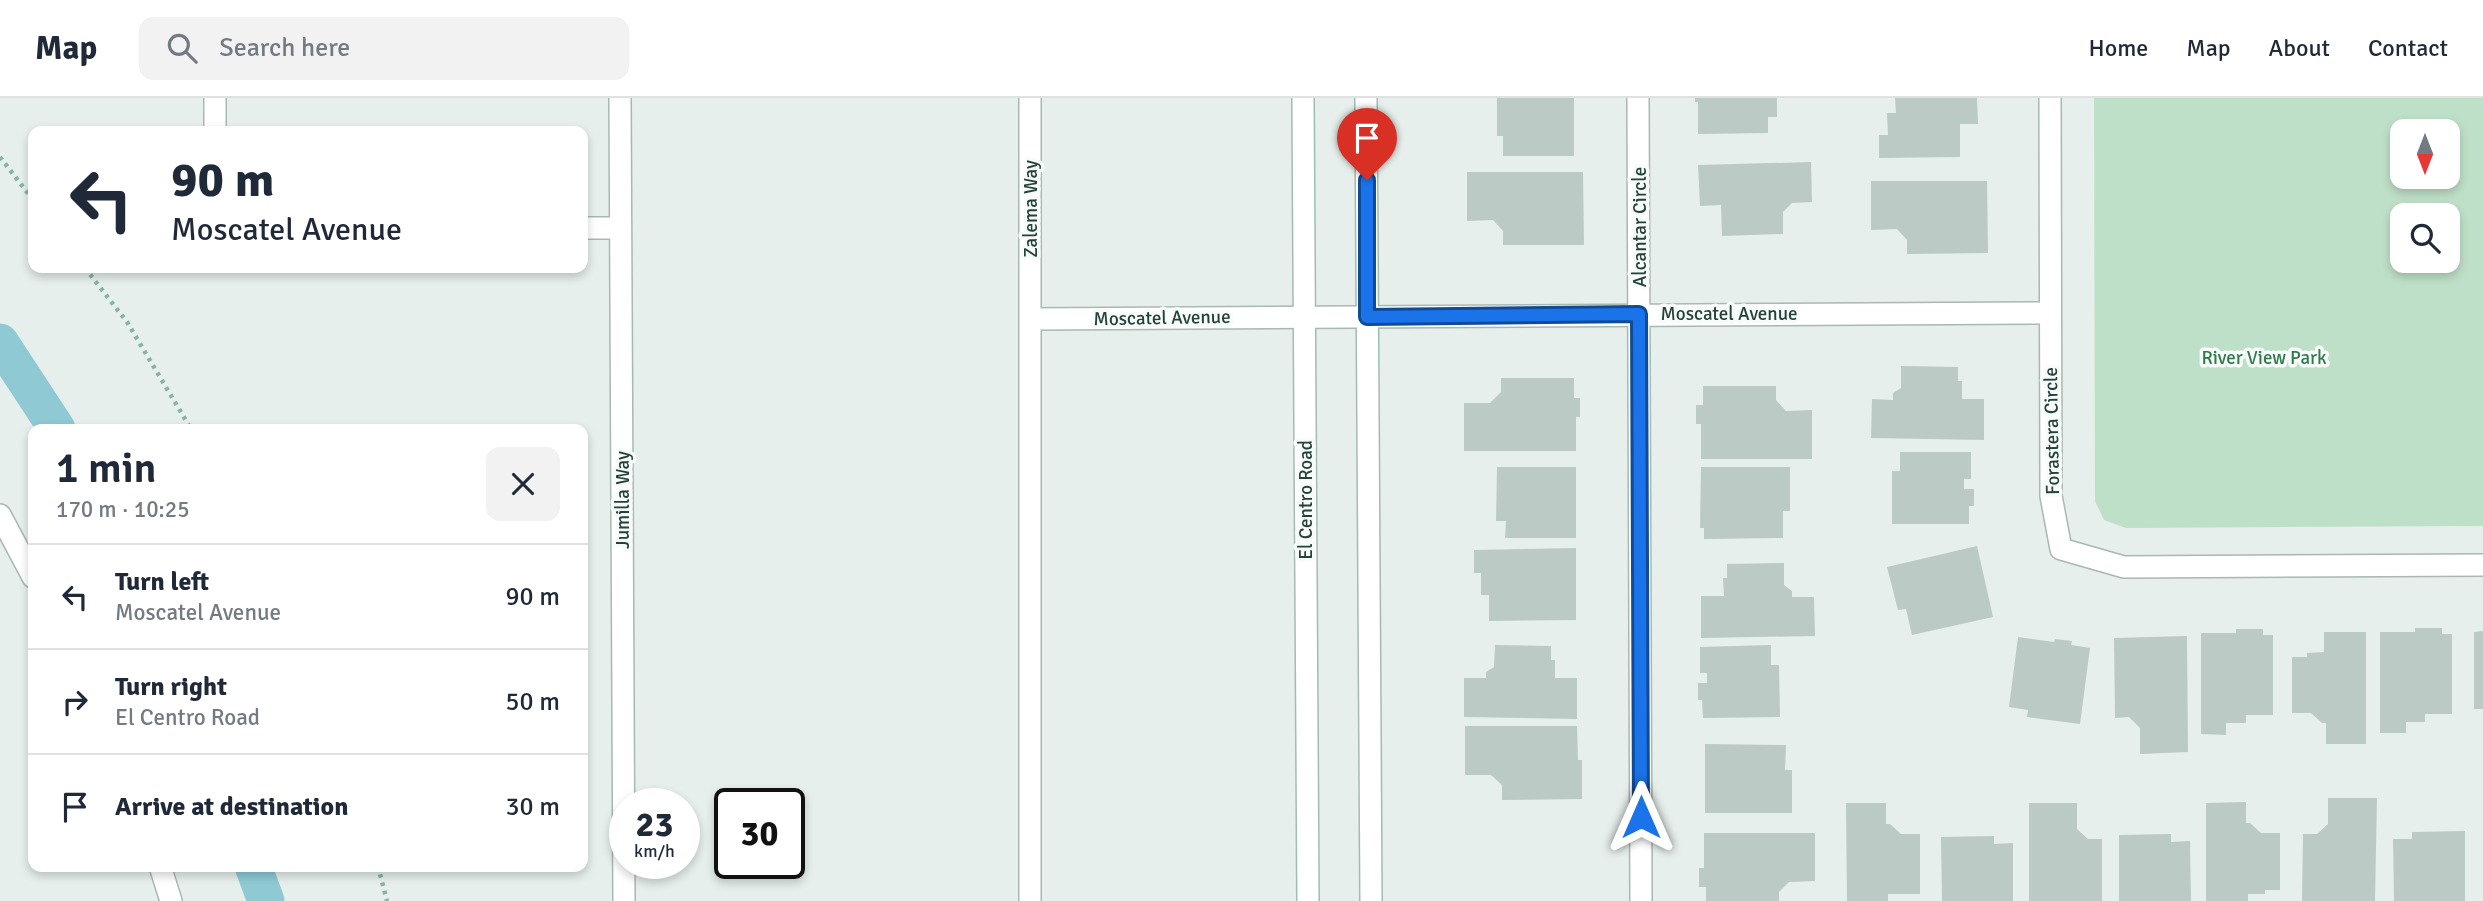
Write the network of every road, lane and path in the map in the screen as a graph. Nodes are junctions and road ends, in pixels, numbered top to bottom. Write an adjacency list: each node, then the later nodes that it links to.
1 (215, 98): 8 (street)
2 (620, 98): 12 (street, Jumilla Way)
3 (1030, 98): 18 (street, Zalema Way)
4 (1303, 98): 16 (street, El Centro Road)
5 (1366, 98): 17 (street)
6 (1638, 98): 15 (street, Alcantar Circle)
7 (2050, 98): 14 (street, Forastera Circle)
8 (215, 126)
9 (0, 157): 10 (path)
10 (28, 193)
11 (588, 228): 12 (street)
12 (620, 228): 27 (street, Jumilla Way)
13 (89, 273): 19 (path)
14 (2049, 313): 15 (street, Moscatel Avenue); 21 (street, Forastera Circle)
15 (1639, 314): 17 (street, Moscatel Avenue); 31 (street, Alcantar Circle)
16 (1304, 317): 17 (street, Moscatel Avenue); 18 (street, Moscatel Avenue); 29 (street, El Centro Road)
17 (1367, 317): 30 (street)
18 (1031, 319): 28 (street)
19 (188, 424)
20 (0, 515): 22 (street)
21 (2483, 565)
22 (28, 568)
23 (162, 872): 25 (street)
24 (380, 872): 26 (path)
25 (171, 901)
26 (387, 901)
27 (624, 901)
28 (1030, 901)
29 (1308, 901)
30 (1371, 901)
31 (1641, 901)

